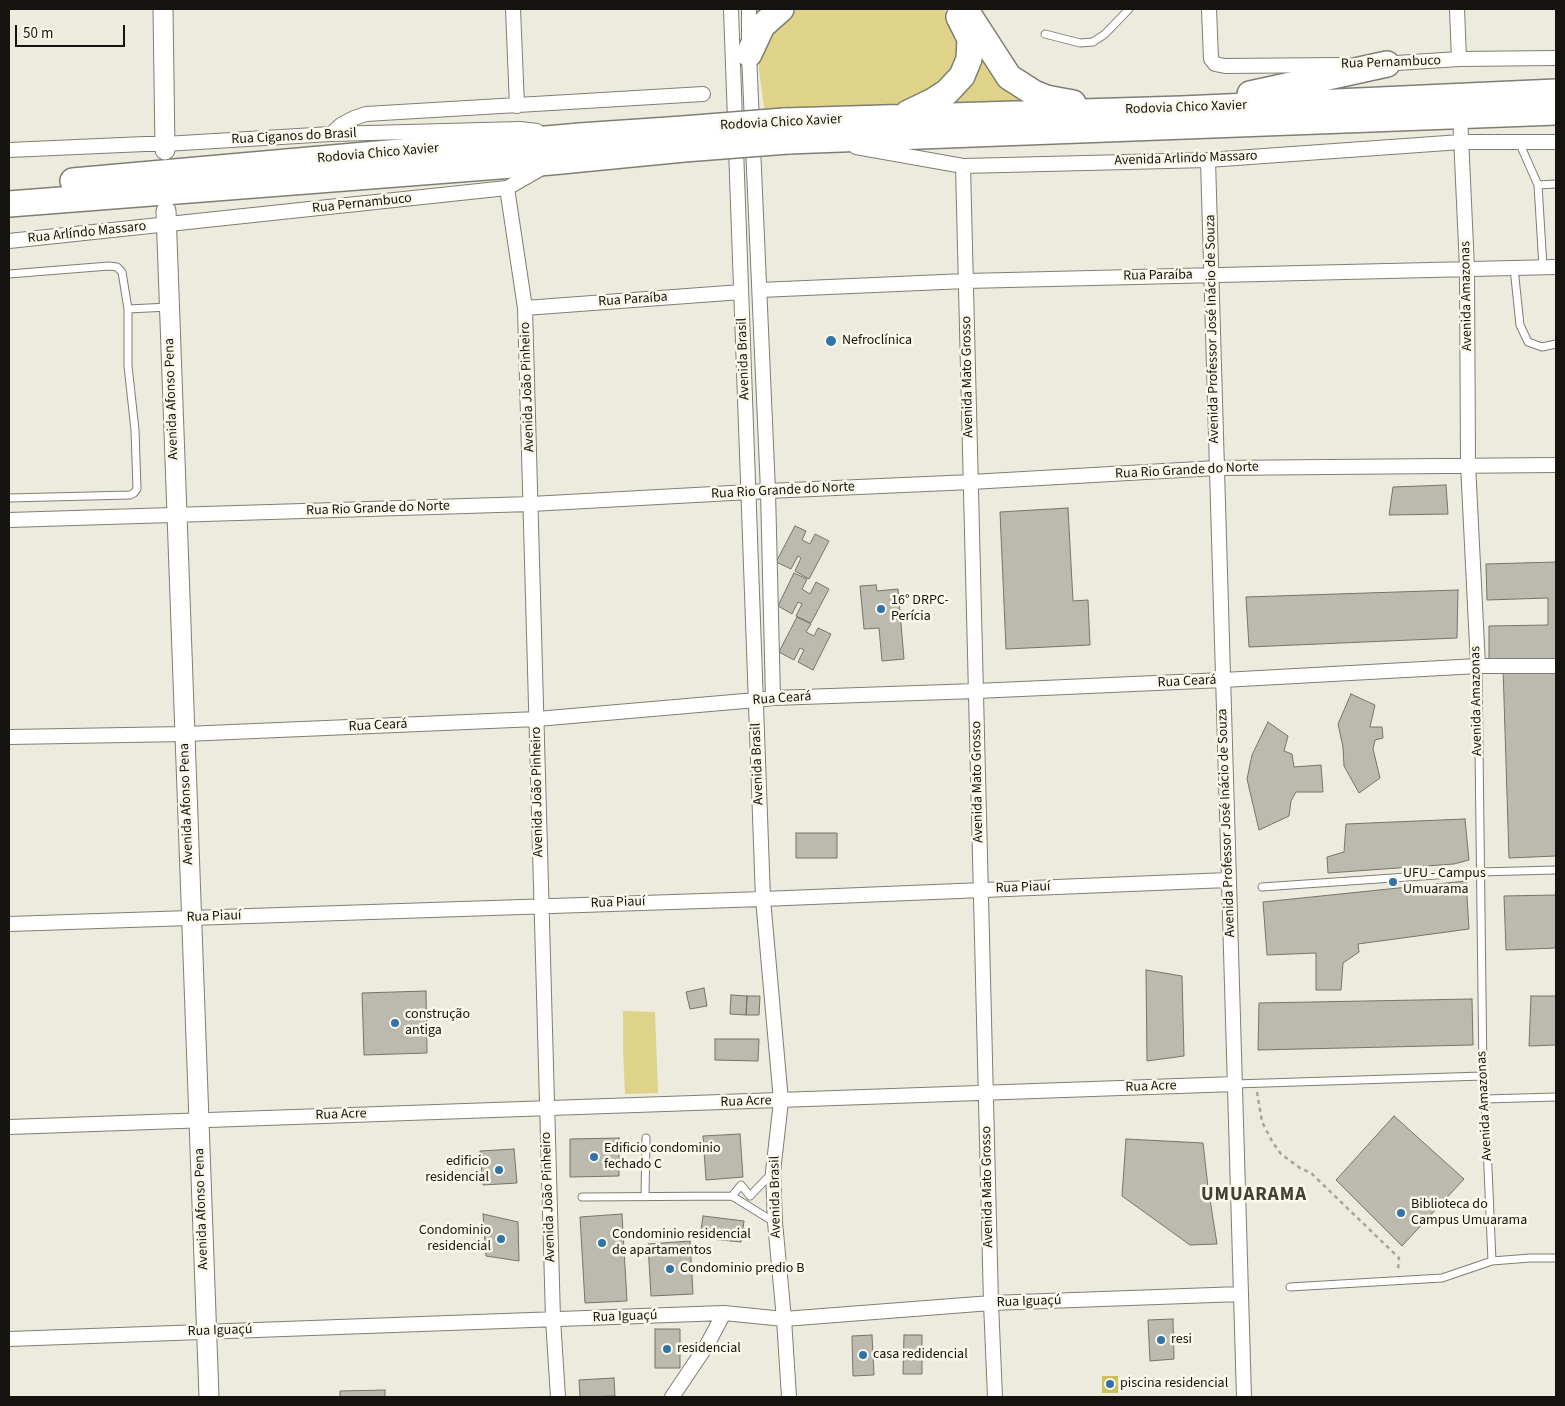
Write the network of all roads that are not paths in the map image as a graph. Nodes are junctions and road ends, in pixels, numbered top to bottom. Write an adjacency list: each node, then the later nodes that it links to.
1 (163, 9): 32 (street)
2 (513, 9): 18 (street)
3 (731, 9): 51 (street, Avenida Brasil)
4 (749, 9): 12 (street, Avenida Brasil)
5 (781, 9): 12 (highway)
6 (953, 9): 23 (highway)
7 (965, 9): 20 (highway)
8 (1130, 9): 11 (lane)
9 (1209, 9): 15 (street, Rua Pernambuco)
10 (1457, 9): 14 (street)
11 (1045, 34)
12 (749, 54): 50 (street, Avenida Brasil)
13 (1556, 58): 14 (street, Rua Pernambuco)
14 (1458, 60): 15 (street, Rua Pernambuco)
15 (1387, 64): 19 (highway)
16 (1556, 92): 19 (highway, Rodovia Chico Xavier)
17 (703, 94): 18 (street)
18 (517, 106): 25 (street)
19 (1182, 109): 20 (highway, Rodovia Chico Xavier)
20 (1112, 111): 23 (highway, Rodovia Chico Xavier)
21 (1556, 112): 22 (highway, Rodovia Chico Xavier)
22 (1460, 115): 28 (highway, Rodovia Chico Xavier); 29 (street, Avenida Amazonas)
23 (900, 117): 24 (highway, Rodovia Chico Xavier)
24 (786, 131): 27 (highway, Rodovia Chico Xavier, bridge); 28 (highway, Rodovia Chico Xavier)
25 (331, 134): 26 (street, Rua Ciganos do Brasil); 32 (street, Rua Ciganos do Brasil)
26 (580, 136): 27 (highway, Rodovia Chico Xavier); 39 (highway, Rodovia Chico Xavier)
27 (683, 139): 35 (highway, Rodovia Chico Xavier)
28 (818, 140): 36 (street, Avenida Arlindo Massaro)
29 (1461, 142): 30 (street, Avenida Arlindo Massaro); 34 (street, Avenida Arlindo Massaro); 46 (street, Avenida Amazonas)
30 (1519, 142): 31 (street, Avenida Arlindo Massaro); 38 (lane)
31 (1556, 142)
32 (165, 147): 33 (street, Rua Ciganos do Brasil)
33 (9, 150)
34 (1208, 160): 36 (street, Avenida Arlindo Massaro); 48 (street, Avenida Professor José Inácio de Souza)
35 (552, 162): 40 (street, Rua Pernambuco); 41 (highway, Rodovia Chico Xavier)
36 (963, 166): 49 (street, Avenida Mato Grosso)
37 (1556, 184): 38 (lane)
38 (1538, 185): 45 (lane)
39 (9, 187)
40 (507, 188): 42 (street, Rua Pernambuco); 53 (street, Avenida João Pinheiro)
41 (9, 204)
42 (166, 218): 43 (street, Rua Arlíndo Massaro); 52 (street, Avenida Afonso Pena)
43 (9, 241)
44 (1514, 267): 45 (street, Rua Paraíba); 46 (street, Rua Paraíba); 55 (lane)
45 (1550, 267)
46 (1467, 268): 48 (street, Rua Paraíba); 56 (street, Avenida Amazonas)
47 (9, 274): 54 (lane)
48 (1212, 274): 49 (street, Rua Paraíba); 58 (street, Avenida Professor José Inácio de Souza)
49 (966, 281): 50 (street, Rua Paraíba); 59 (street, Avenida Mato Grosso)
50 (760, 290): 60 (street, Avenida Brasil)
51 (741, 292): 53 (street, Rua Paraíba); 61 (street, Avenida Brasil)
52 (169, 307): 54 (lane); 64 (street, Avenida Afonso Pena)
53 (525, 308): 63 (street, Avenida João Pinheiro)
54 (128, 309): 62 (lane)
55 (1556, 344)
56 (1468, 465): 57 (street, Rua Rio Grande do Norte); 58 (street, Rua Rio Grande do Norte); 66 (street, Avenida Amazonas)
57 (1556, 465)
58 (1216, 468): 59 (street, Rua Rio Grande do Norte); 68 (street, Avenida Professor José Inácio de Souza)
59 (971, 482): 60 (street, Rua Rio Grande do Norte); 69 (street, Avenida Mato Grosso)
60 (768, 491): 61 (street, Rua Rio Grande do Norte); 70 (street, Avenida Brasil)
61 (748, 493): 63 (street, Rua Rio Grande do Norte); 71 (street, Avenida Brasil)
62 (9, 498)
63 (531, 504): 64 (street, Rua Rio Grande do Norte); 72 (street, Avenida João Pinheiro)
64 (177, 515): 65 (street, Rua Rio Grande do Norte); 73 (street, Avenida Afonso Pena)
65 (9, 520)
66 (1478, 666): 67 (street, Rua Ceará); 68 (street, Rua Ceará); 76 (lane, Avenida Amazonas)
67 (1556, 666)
68 (1223, 680): 69 (street, Rua Ceará); 77 (street, Avenida Professor José Inácio de Souza)
69 (976, 691): 70 (street, Rua Ceará); 79 (street, Avenida Mato Grosso)
70 (773, 698): 71 (street, Rua Ceará)
71 (756, 700): 72 (street, Rua Ceará); 80 (street, Avenida Brasil)
72 (536, 719): 73 (street, Rua Ceará); 81 (street, Avenida João Pinheiro)
73 (185, 734): 74 (street, Rua Ceará); 82 (street, Avenida Afonso Pena)
74 (9, 737)
75 (1556, 870): 76 (lane)
76 (1480, 872): 78 (lane); 84 (lane, Avenida Amazonas)
77 (1228, 880): 79 (street, Rua Piauí); 85 (street, Avenida Professor José Inácio de Souza)
78 (1262, 887)
79 (981, 890): 80 (street, Rua Piauí); 86 (street, Avenida Mato Grosso)
80 (763, 899): 81 (street, Rua Piauí); 89 (street, Avenida Brasil)
81 (541, 906): 82 (street, Rua Piauí); 90 (street, Avenida João Pinheiro)
82 (191, 918): 83 (street, Rua Piauí); 91 (street, Avenida Afonso Pena)
83 (9, 924)
84 (1483, 1076): 85 (lane, Rua Acre); 88 (lane, Avenida Amazonas)
85 (1235, 1084): 86 (street, Rua Acre); 102 (street, Avenida Professor José Inácio de Souza)
86 (986, 1093): 89 (street, Rua Acre); 103 (street, Avenida Mato Grosso)
87 (1556, 1097): 88 (lane)
88 (1485, 1099): 100 (lane, Avenida Amazonas)
89 (781, 1101): 90 (street, Rua Acre); 94 (street, Avenida Brasil)
90 (547, 1108): 91 (street, Rua Acre); 105 (street, Avenida João Pinheiro)
91 (199, 1120): 92 (street, Rua Acre); 107 (street, Avenida Afonso Pena)
92 (9, 1127)
93 (646, 1138): 97 (lane)
94 (773, 1172): 95 (lane); 98 (street, Avenida Brasil)
95 (732, 1196): 97 (lane); 98 (lane)
96 (582, 1197): 97 (lane)
97 (645, 1197)
98 (775, 1222): 106 (street, Avenida Brasil)
99 (1556, 1258): 100 (lane)
100 (1492, 1261): 101 (lane)
101 (1290, 1287)
102 (1241, 1294): 103 (street, Rua Iguaçú); 114 (street, Avenida Professor José Inácio de Souza)
103 (990, 1304): 106 (street, Rua Iguaçú); 113 (street, Avenida Mato Grosso)
104 (724, 1313): 105 (street, Rua Iguaçú); 106 (street, Rua Iguaçú); 111 (street)
105 (552, 1319): 107 (street, Rua Iguaçú); 110 (street, Avenida João Pinheiro)
106 (784, 1319): 112 (street, Avenida Brasil)
107 (206, 1332): 108 (street, Rua Iguaçú); 109 (street, Avenida Afonso Pena)
108 (9, 1339)
109 (209, 1397)
110 (558, 1397)
111 (672, 1397)
112 (789, 1397)
113 (995, 1397)
114 (1244, 1397)

